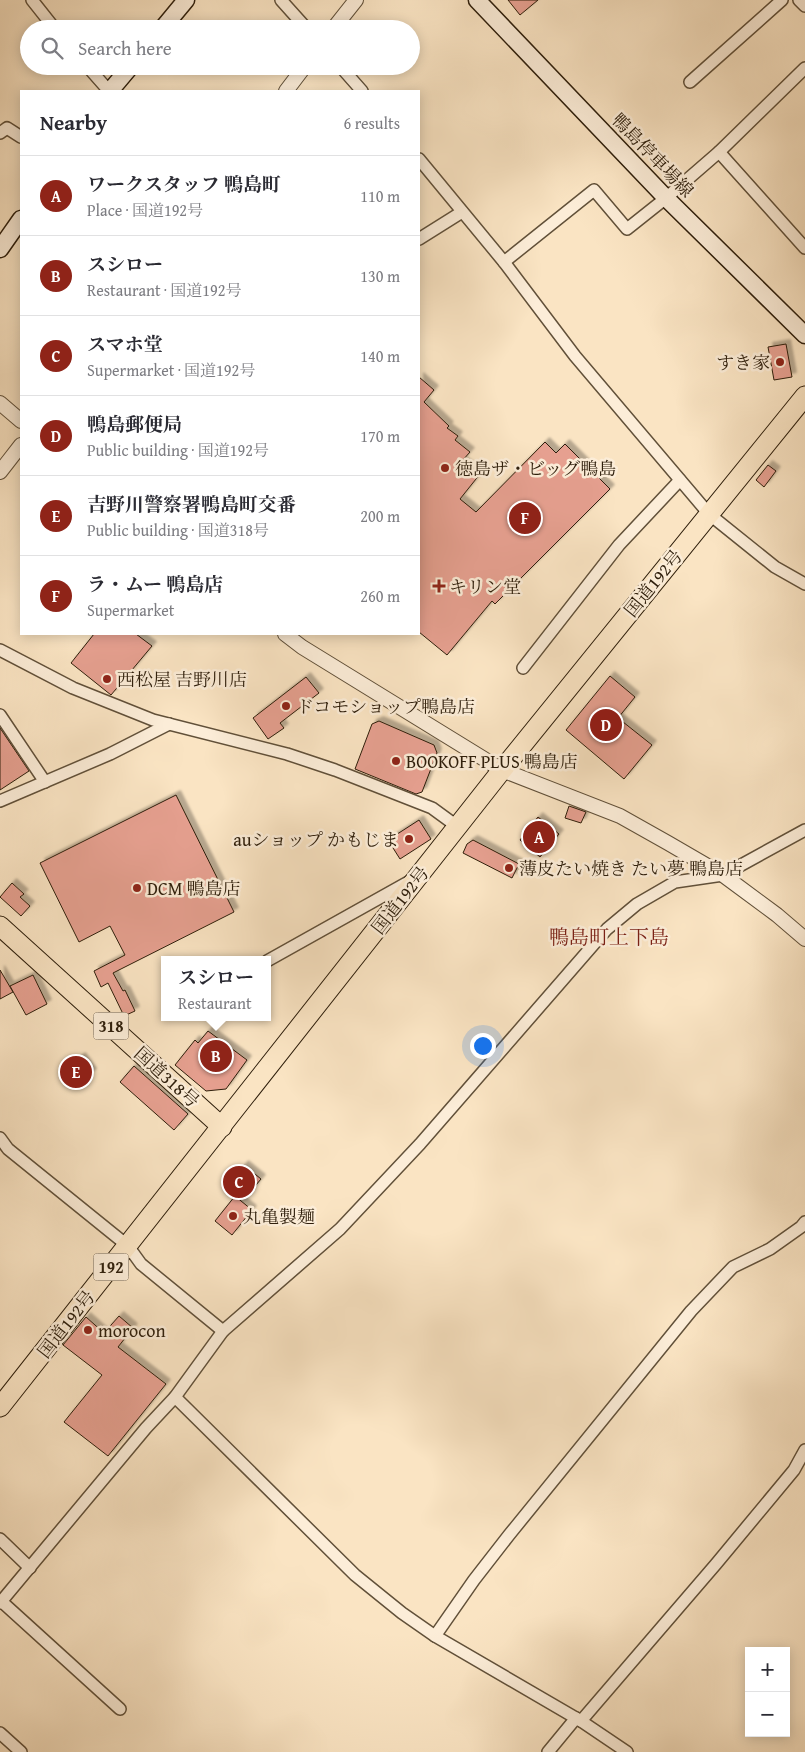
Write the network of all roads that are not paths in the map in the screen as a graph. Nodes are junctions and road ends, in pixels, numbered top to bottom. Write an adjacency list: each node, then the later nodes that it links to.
1 (32, 0): 9 (street)
2 (186, 0): 10 (main road)
3 (281, 0): 11 (street)
4 (356, 0): 12 (street)
5 (477, 0): 27 (main road, 鴨島停車場線)
6 (782, 0): 18 (street)
7 (800, 0): 8 (street)
8 (805, 6)
9 (48, 20)
10 (169, 20)
11 (299, 20)
12 (340, 20)
13 (805, 68): 25 (street)
14 (95, 75): 19 (street)
15 (123, 75): 20 (main road)
16 (298, 75): 21 (street)
17 (348, 75): 22 (street)
18 (690, 82)
19 (108, 90)
20 (110, 90)
21 (287, 90)
22 (361, 90)
23 (0, 133): 24 (street)
24 (20, 136)
25 (719, 152): 27 (street); 31 (street)
26 (420, 161): 28 (street)
27 (666, 198): 33 (street); 34 (main road, 鴨島停車場線)
28 (462, 212): 30 (street); 33 (street)
29 (20, 220): 32 (main road)
30 (420, 238)
31 (805, 248)
32 (0, 249)
33 (504, 262): 40 (street)
34 (805, 335)
35 (805, 396): 41 (highway, 国道192号 / 192)
36 (0, 403): 37 (street)
37 (20, 420)
38 (20, 446): 39 (street)
39 (0, 472)
40 (680, 480): 41 (street); 45 (street)
41 (709, 514): 42 (street); 48 (highway, 国道192号 / 192)
42 (805, 584)
43 (286, 635): 48 (street)
44 (0, 650): 47 (street)
45 (523, 668)
46 (0, 716): 49 (street)
47 (169, 724): 49 (street); 51 (street)
48 (502, 770): 51 (highway, 国道192号 / 192); 54 (street)
49 (45, 782): 50 (street)
50 (0, 801)
51 (458, 827): 53 (highway, 国道192号 / 192)
52 (805, 830): 54 (street)
53 (420, 875): 57 (street); 58 (highway, 国道192号 / 192)
54 (723, 875): 56 (street); 62 (street)
55 (0, 926): 58 (highway, 国道318号 / 318)
56 (805, 939)
57 (271, 959)
58 (222, 1127): 61 (highway, 国道192号 / 192)
59 (0, 1138): 61 (street)
60 (805, 1222): 69 (street)
61 (128, 1246): 62 (street); 64 (highway, 国道192号 / 192)
62 (223, 1331): 63 (street)
63 (174, 1397): 67 (street); 69 (street)
64 (0, 1407)
65 (805, 1450): 71 (street)
66 (0, 1539): 67 (street)
67 (30, 1568): 68 (street)
68 (1, 1602): 70 (street)
69 (435, 1636): 71 (street)
70 (120, 1709)
71 (579, 1720): 74 (street); 75 (street)
72 (0, 1733): 73 (street)
73 (21, 1752)
74 (548, 1752)
75 (627, 1752)

